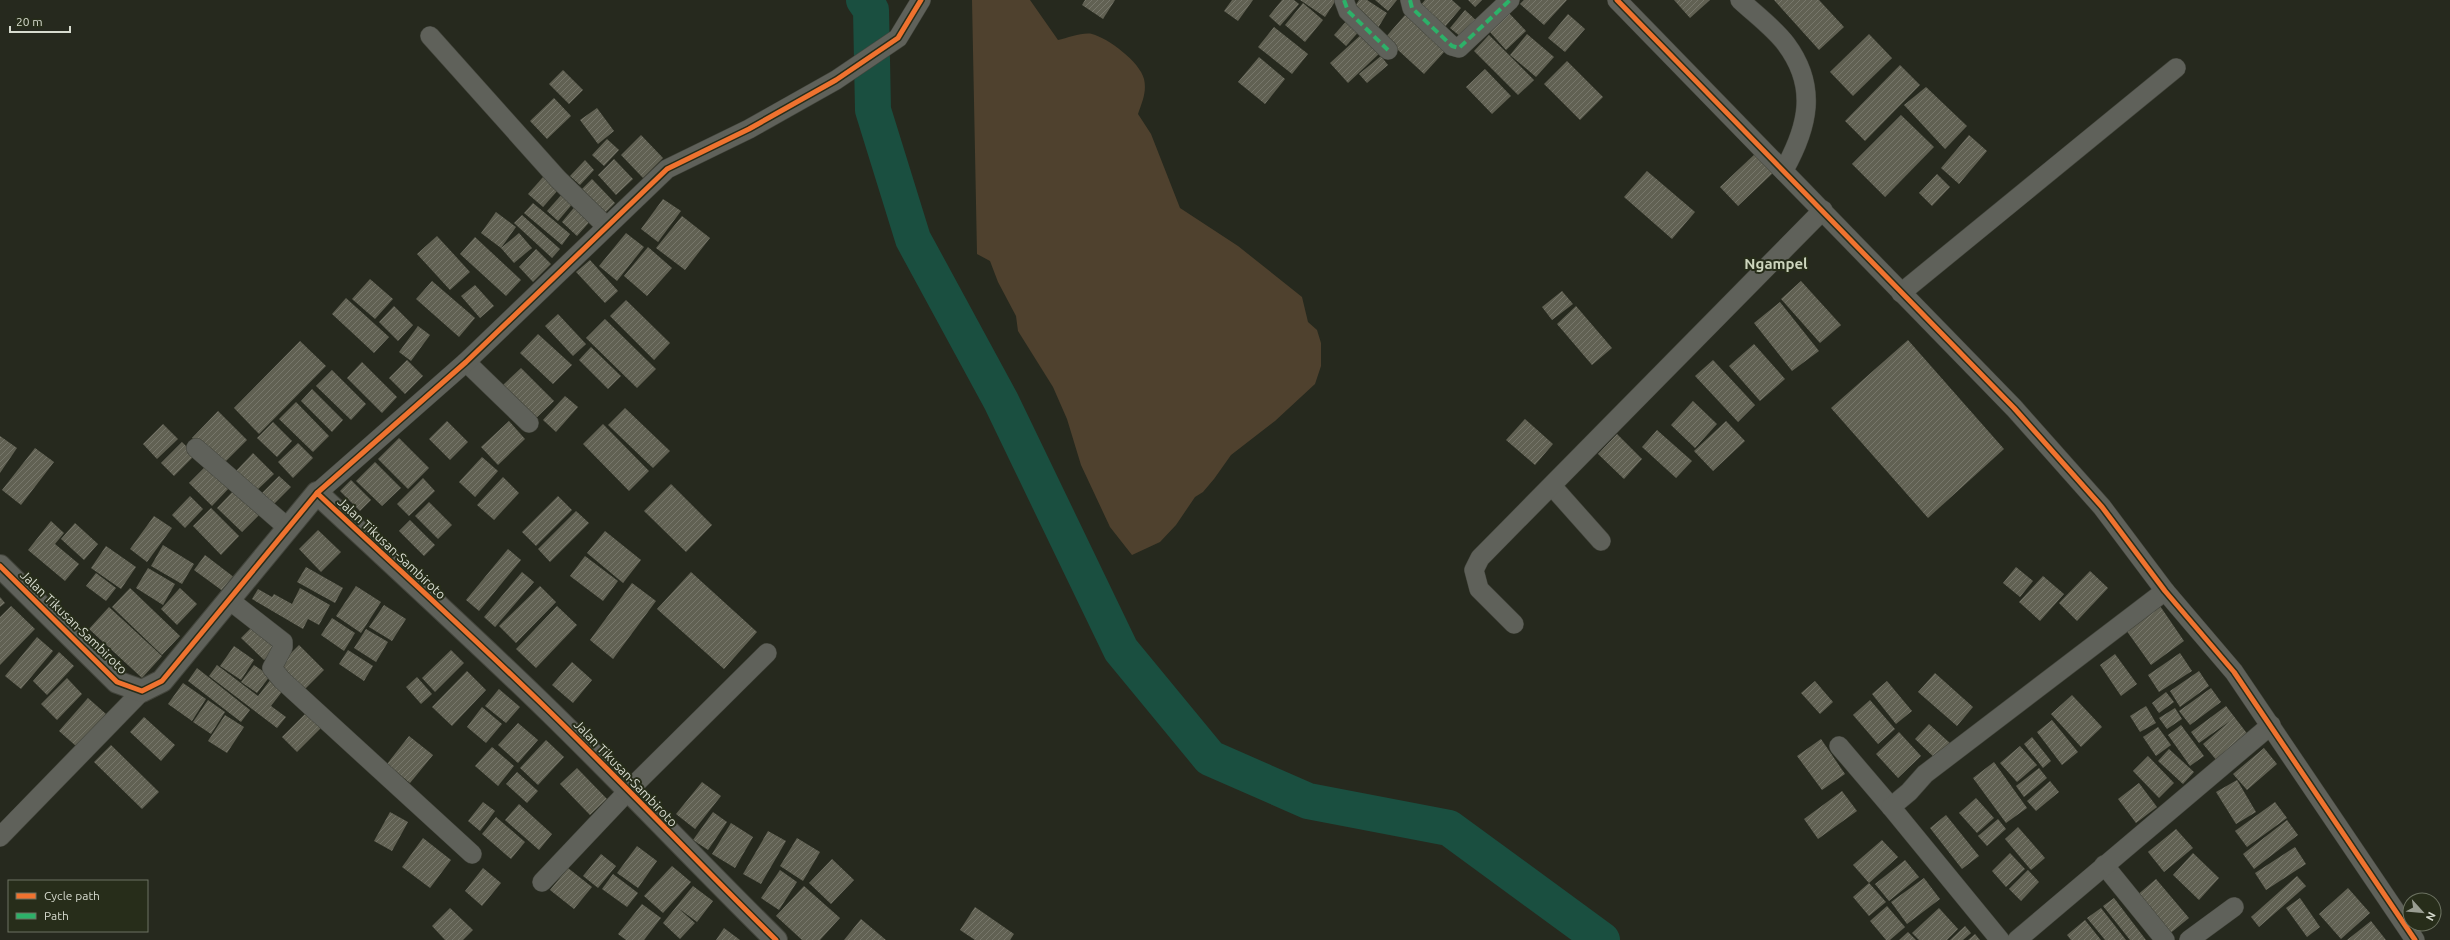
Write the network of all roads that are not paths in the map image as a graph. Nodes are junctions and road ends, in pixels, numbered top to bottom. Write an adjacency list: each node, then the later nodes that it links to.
1 (922, 0): 12 (street)
2 (1344, 0): 8 (street)
3 (1410, 0): 4 (street)
4 (1510, 0)
5 (1617, 0): 10 (street)
6 (1740, 0): 10 (street)
7 (430, 36): 12 (street)
8 (1388, 50)
9 (2176, 68): 13 (street)
10 (1784, 170): 11 (street)
11 (1823, 210): 13 (street); 17 (street)
12 (606, 226): 14 (street)
13 (1901, 293): 22 (street)
14 (466, 362): 15 (street); 18 (street)
15 (528, 423)
16 (196, 448): 19 (street)
17 (1552, 486): 20 (street); 24 (street)
18 (317, 493): 19 (street); 29 (street, Jalan Tikusan-Sambiroto)
19 (288, 528): 23 (street)
20 (1601, 540)
21 (0, 566): 26 (street, Jalan Tikusan-Sambiroto)
22 (2165, 591): 27 (street); 30 (street)
23 (228, 599): 26 (street); 32 (street)
24 (1514, 624)
25 (767, 653): 29 (street)
26 (142, 691): 31 (street)
27 (2271, 725): 33 (street); 41 (street)
28 (1839, 746): 30 (street)
29 (628, 790): 34 (street); 36 (street, Jalan Tikusan-Sambiroto)
30 (1891, 807): 37 (street)
31 (0, 837)
32 (472, 854)
33 (2104, 865): 38 (street); 39 (street)
34 (542, 882)
35 (2234, 907): 40 (street)
36 (776, 940)
37 (2000, 940)
38 (2017, 940)
39 (2165, 940)
40 (2189, 940)
41 (2416, 940)

